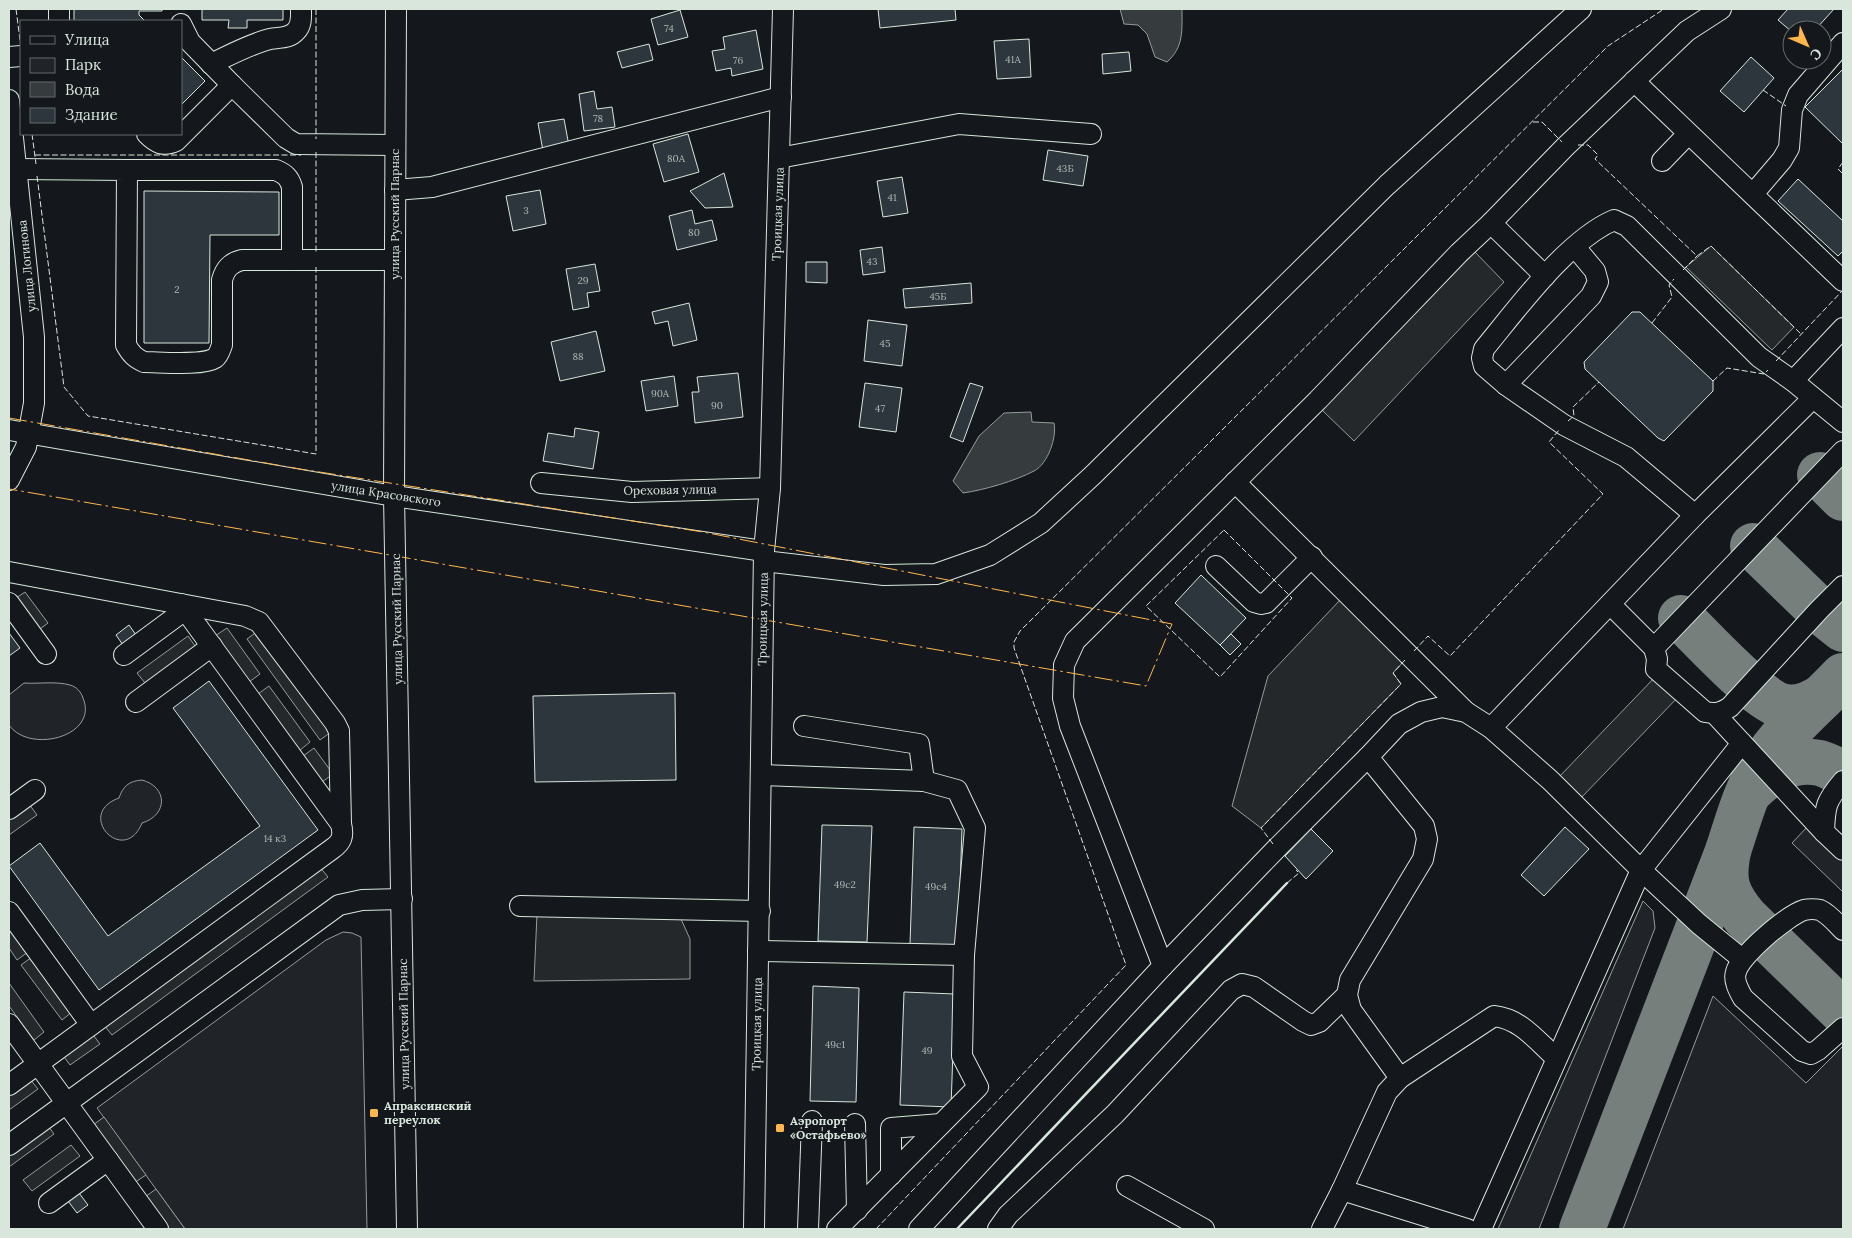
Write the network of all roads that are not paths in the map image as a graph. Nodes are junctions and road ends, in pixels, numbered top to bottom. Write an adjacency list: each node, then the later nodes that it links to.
1 (302, 9): 8 (street)
2 (396, 9): 16 (street, улица Русский Парнас)
3 (783, 9): 11 (street, Троицкая улица)
4 (1581, 9): 43 (street, улица Красовского)
5 (1721, 9): 9 (street)
6 (182, 25): 8 (street)
7 (1843, 43): 22 (street)
8 (211, 64): 10 (street)
9 (1634, 81): 14 (street); 23 (street)
10 (232, 85): 15 (street); 16 (street)
11 (781, 97): 17 (street, Троицкая улица); 21 (street)
12 (9, 100): 19 (street, улица Логинова)
13 (1091, 134): 17 (street)
14 (1688, 134): 18 (street); 22 (street)
15 (148, 135)
16 (395, 145): 21 (street, улица Русский Парнас)
17 (780, 158): 40 (street, Троицкая улица)
18 (1662, 161)
19 (17, 169): 20 (street); 35 (street, улица Логинова)
20 (127, 170): 25 (street); 25 (street)
21 (395, 190): 26 (street, улица Русский Парнас)
22 (1752, 194): 28 (street)
23 (1491, 223): 27 (street); 38 (street)
24 (1575, 248): 27 (street); 30 (street); 31 (street)
25 (292, 260): 26 (street)
26 (395, 260): 41 (street, улица Русский Парнас)
27 (1545, 276): 31 (street)
28 (1843, 281)
29 (1843, 328): 30 (street)
30 (1793, 381): 32 (street)
31 (1506, 385): 42 (street)
32 (1813, 398): 33 (street); 42 (street)
33 (1843, 422)
34 (9, 430): 35 (street, улица Красовского)
35 (29, 433): 37 (street, улица Логинова); 41 (street, улица Красовского)
36 (1843, 451): 52 (street)
37 (9, 480)
38 (1235, 482): 44 (street); 79 (street)
39 (541, 483): 40 (street, Ореховая улица)
40 (770, 488): 43 (street, Троицкая улица)
41 (394, 496): 43 (street, улица Красовского); 71 (street, улица Русский Парнас)
42 (1695, 514): 49 (street)
43 (764, 556): 62 (street, Троицкая улица)
44 (1312, 557): 45 (street); 56 (street)
45 (1216, 566)
46 (12, 576): 50 (street)
47 (1843, 586): 57 (street)
48 (9, 603): 53 (street)
49 (1610, 604): 52 (street); 59 (street)
50 (183, 607): 51 (street); 54 (street); 67 (street)
51 (212, 646): 55 (street); 67 (street)
52 (1654, 648): 57 (street)
53 (46, 654)
54 (124, 655)
55 (136, 702)
56 (1466, 712): 59 (street); 61 (street)
57 (1715, 714): 60 (street)
58 (804, 726): 63 (street)
59 (1491, 728): 70 (street)
60 (1742, 743): 68 (street); 70 (street)
61 (1368, 757): 79 (street); 80 (street)
62 (761, 775): 63 (street); 73 (street, Троицкая улица)
63 (924, 781): 77 (street)
64 (1843, 781): 68 (street)
65 (35, 790): 66 (street)
66 (9, 809)
67 (341, 824): 82 (street)
68 (1824, 832): 69 (street)
69 (1843, 850)
70 (1641, 870): 78 (street); 84 (street)
71 (402, 899): 88 (street); 100 (street, улица Русский Парнас)
72 (520, 906): 73 (street)
73 (760, 911): 76 (street, Троицкая улица)
74 (9, 912): 82 (street)
75 (1843, 930): 78 (street)
76 (758, 951): 77 (street); 101 (street, Троицкая улица)
77 (964, 955): 91 (street)
78 (1742, 959): 83 (street)
79 (1163, 966): 104 (street)
80 (1347, 995): 86 (street); 105 (street)
81 (9, 1024): 85 (street)
82 (91, 1025): 85 (street)
83 (1843, 1028)
84 (1556, 1058): 86 (street); 109 (street)
85 (38, 1064): 87 (street); 88 (street)
86 (1400, 1078): 96 (street)
87 (9, 1085)
88 (66, 1103): 92 (street); 93 (street)
89 (812, 1121): 102 (street)
90 (855, 1124): 98 (street)
91 (941, 1124): 94 (street); 94 (street)
92 (9, 1146)
93 (108, 1160): 97 (street); 99 (street)
94 (891, 1175): 98 (street)
95 (1127, 1186): 106 (street)
96 (1342, 1190): 107 (street); 108 (street)
97 (49, 1203)
98 (857, 1210): 103 (street)
99 (158, 1229)
100 (407, 1229)
101 (754, 1229)
102 (808, 1229)
103 (837, 1229)
104 (919, 1229)
105 (998, 1229)
106 (1204, 1229)
107 (1322, 1229)
108 (1467, 1229)
109 (1481, 1229)

